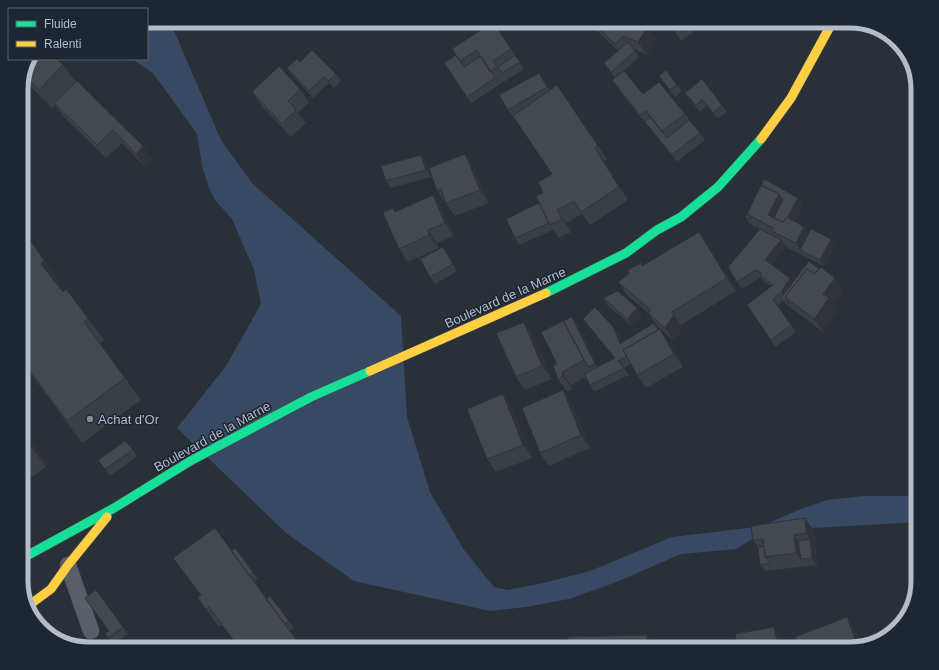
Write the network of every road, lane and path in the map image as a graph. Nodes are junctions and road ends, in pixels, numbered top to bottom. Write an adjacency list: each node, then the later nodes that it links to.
1 (829, 28): 2 (main road, Boulevard de la Marne)
2 (114, 508): 3 (main road, Boulevard de la Marne); 4 (main road, Boulevard de la Marne)
3 (28, 555)
4 (68, 565): 5 (main road, Boulevard de la Marne); 6 (lane)
5 (33, 604)
6 (91, 631)

